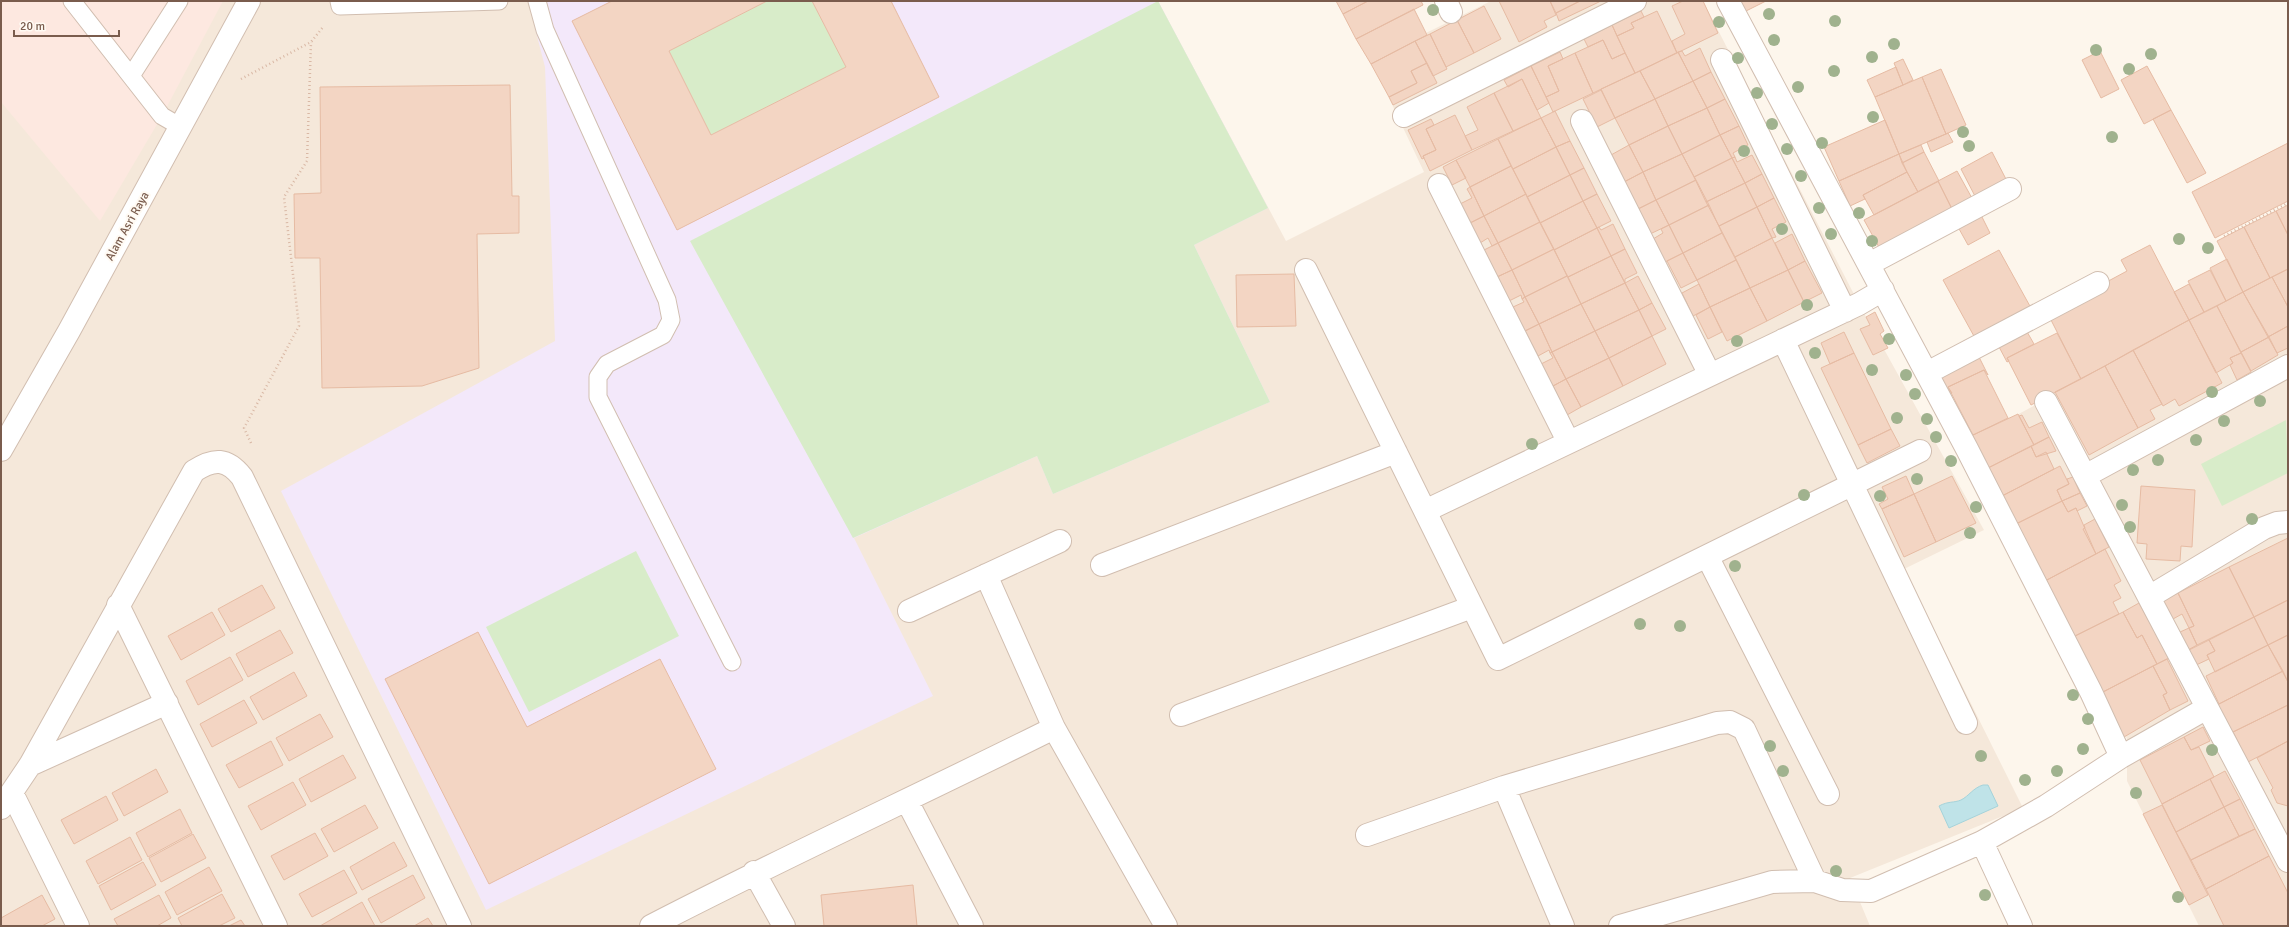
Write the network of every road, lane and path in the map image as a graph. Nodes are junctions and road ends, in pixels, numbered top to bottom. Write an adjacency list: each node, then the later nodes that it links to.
1 (72, 1): 12 (lane)
2 (179, 1): 12 (lane)
3 (249, 1): 11 (street, Alam Asri Raya)
4 (499, 1): 8 (lane)
5 (537, 1): 47 (lane)
6 (1635, 1): 13 (street)
7 (1728, 1): 20 (street)
8 (339, 4): 9 (path)
9 (312, 42): 11 (path); 30 (path)
10 (1722, 60): 24 (street)
11 (211, 74): 15 (street, Alam Asri Raya)
12 (131, 76): 15 (lane)
13 (1404, 116)
14 (1582, 121): 28 (street)
15 (181, 127): 32 (street, Alam Asri Raya)
16 (1439, 185): 31 (street)
17 (2010, 190): 20 (street)
18 (2288, 203): 19 (path)
19 (2224, 236)
20 (1869, 264): 23 (street)
21 (1306, 270): 34 (street)
22 (2098, 283): 27 (street)
23 (1883, 290): 24 (street); 27 (street)
24 (1845, 310): 25 (street)
25 (1783, 340): 28 (street); 36 (street)
26 (2288, 366): 35 (street)
27 (1927, 373): 53 (street)
28 (1710, 375): 31 (street)
29 (2046, 402): 35 (street)
30 (251, 416)
31 (1568, 441): 37 (street)
32 (1, 450)
33 (1920, 451): 36 (street)
34 (1396, 452): 37 (street); 41 (street)
35 (2085, 476): 43 (street)
36 (1852, 484): 40 (street); 51 (street)
37 (1425, 510): 45 (street)
38 (2288, 522): 43 (street)
39 (1060, 541): 42 (street)
40 (1707, 556): 45 (street); 56 (street)
41 (1102, 565)
42 (986, 575): 46 (street); 52 (street)
43 (2149, 597): 49 (street)
44 (118, 605): 48 (street); 54 (street); 67 (street)
45 (1472, 607): 50 (street)
46 (909, 611)
47 (732, 662)
48 (168, 703): 54 (street); 66 (street)
49 (2207, 708): 53 (street); 60 (street)
50 (1181, 715)
51 (1966, 724)
52 (1054, 728): 58 (street); 71 (street)
53 (2121, 757): 61 (street)
54 (30, 765): 57 (street)
55 (1504, 787): 59 (street); 64 (street); 72 (street)
56 (1828, 794)
57 (6, 800): 65 (street)
58 (907, 801): 63 (street); 70 (street)
59 (1366, 835)
60 (2282, 837): 62 (street)
61 (1982, 842): 64 (street); 74 (street)
62 (2288, 861)
63 (754, 872): 68 (street); 69 (street)
64 (1815, 881): 73 (street)
65 (78, 926)
66 (276, 926)
67 (460, 926)
68 (651, 926)
69 (784, 926)
70 (972, 926)
71 (1166, 926)
72 (1563, 926)
73 (1620, 926)
74 (2021, 926)

